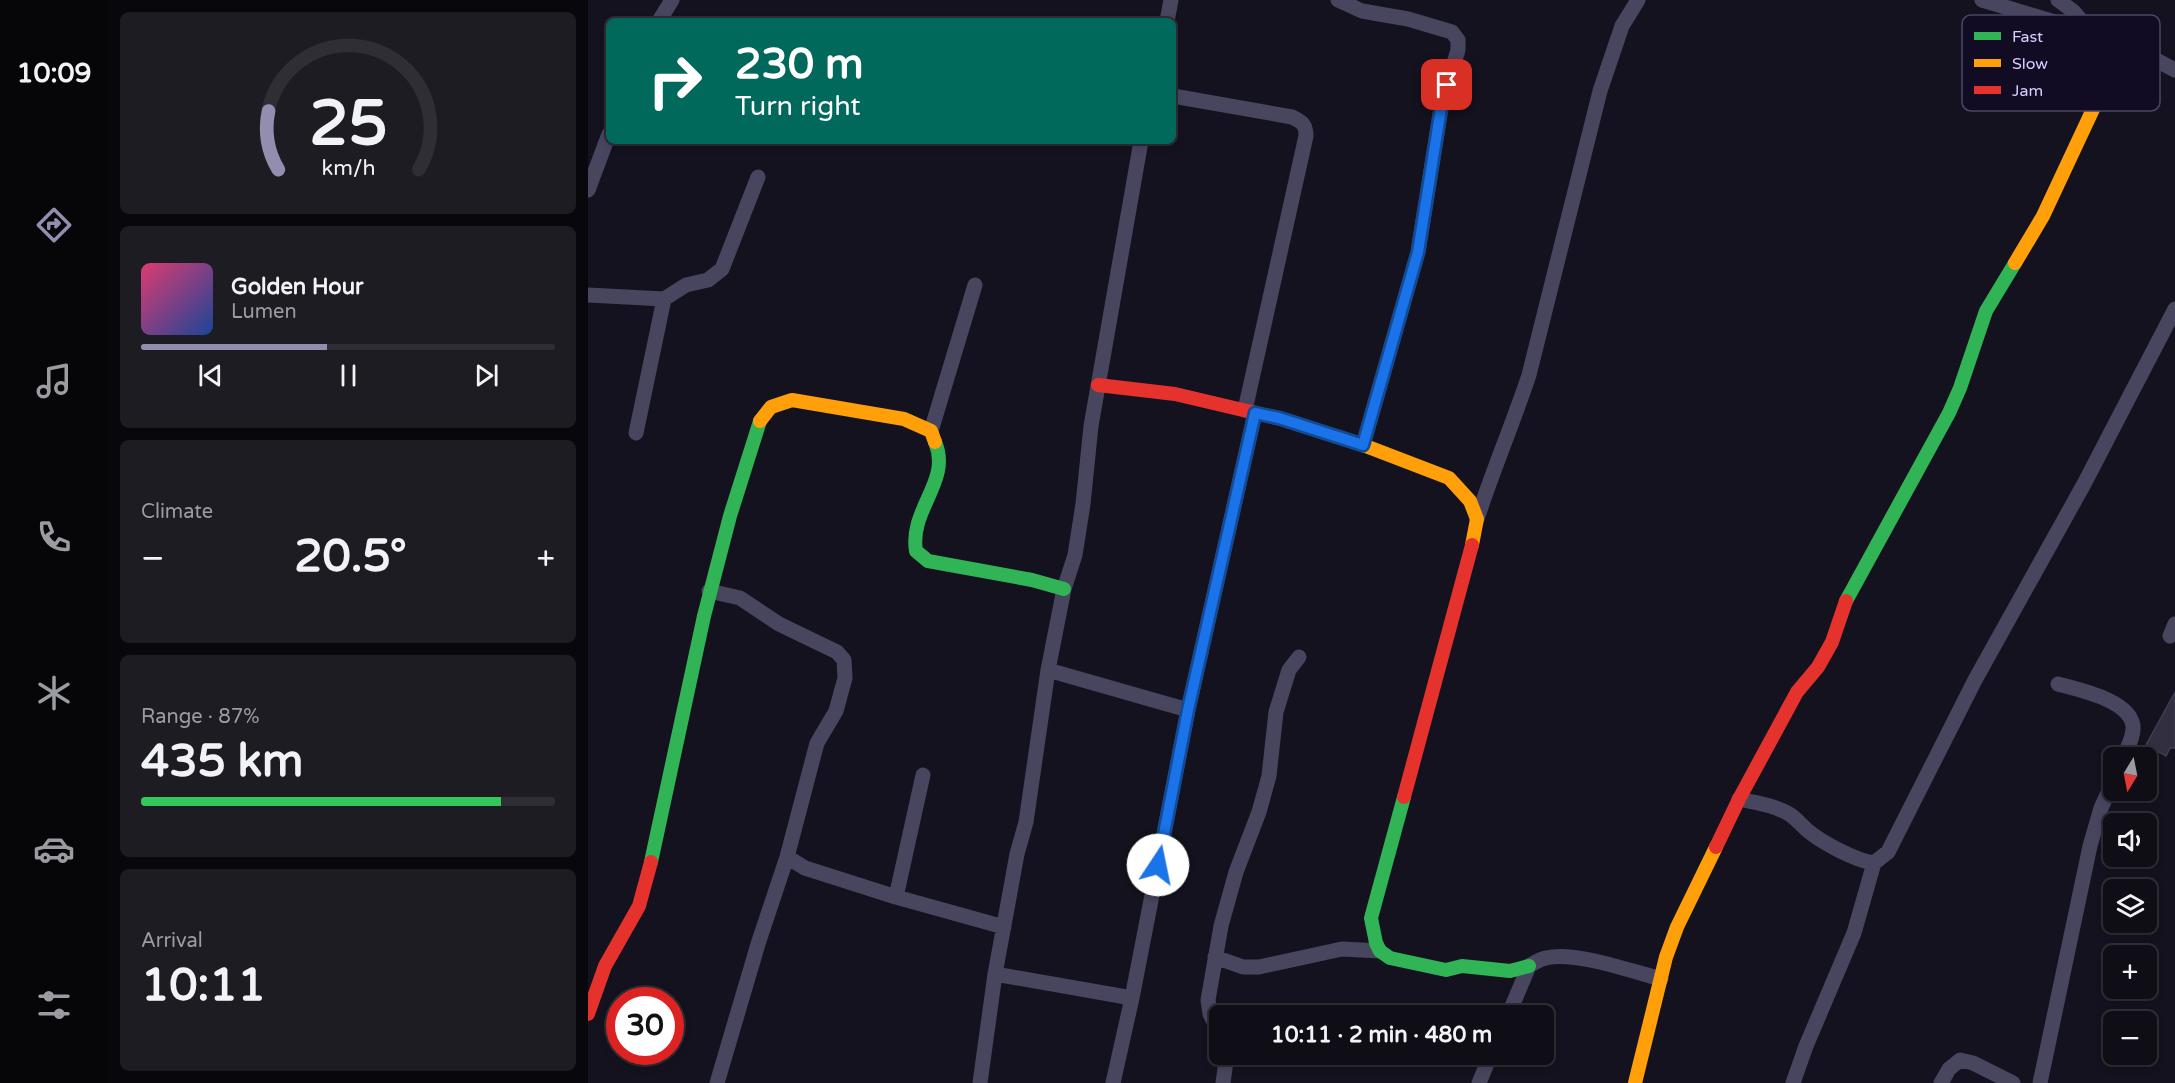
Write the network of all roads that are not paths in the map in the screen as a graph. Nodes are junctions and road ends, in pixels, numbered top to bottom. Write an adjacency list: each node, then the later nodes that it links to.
1 (672, 0): 9 (street)
2 (1171, 0): 10 (street)
3 (1338, 0): 27 (street)
4 (1638, 0): 28 (street)
5 (1982, 0): 7 (street)
6 (2058, 0): 8 (street)
7 (2031, 15)
8 (2076, 15)
9 (661, 18)
10 (1168, 18)
11 (2160, 62): 12 (street)
12 (2175, 70)
13 (1176, 97): 24 (street)
14 (2092, 111): 37 (street)
15 (606, 142): 18 (street)
16 (1140, 144): 23 (street)
17 (758, 177): 21 (street)
18 (588, 190)
19 (975, 285): 25 (street)
20 (588, 295): 21 (street)
21 (664, 299): 26 (street)
22 (2175, 309): 40 (street)
23 (1098, 385): 24 (street); 29 (street)
24 (1250, 412): 27 (street); 34 (street)
25 (931, 431): 29 (street); 30 (street)
26 (636, 433)
27 (1363, 445): 28 (street)
28 (1477, 519): 43 (street)
29 (1064, 589): 32 (street)
30 (710, 591): 39 (street); 51 (street)
31 (1299, 657): 44 (street)
32 (1048, 670): 34 (street); 42 (street)
33 (2058, 684): 35 (street)
34 (1188, 710): 48 (street)
35 (2127, 747)
36 (923, 775): 41 (street)
37 (1740, 799): 40 (street); 47 (street)
38 (2104, 801): 63 (street)
39 (787, 856): 41 (street); 54 (street)
40 (1874, 863): 60 (street)
41 (896, 897): 42 (street)
42 (1004, 927): 46 (street)
43 (1380, 951): 44 (street); 45 (street)
44 (1215, 957): 50 (street)
45 (1529, 966): 47 (street); 49 (street)
46 (995, 974): 48 (street); 55 (street)
47 (1661, 979): 59 (street)
48 (1132, 998): 56 (street)
49 (1513, 1005)
50 (1209, 1007)
51 (588, 1014)
52 (1225, 1065): 57 (street)
53 (1486, 1065): 58 (street)
54 (717, 1083)
55 (980, 1083)
56 (1113, 1083)
57 (1223, 1083)
58 (1479, 1083)
59 (1635, 1083)
60 (1793, 1083)
61 (1941, 1083): 62 (street)
62 (2013, 1083)
63 (2040, 1083)

